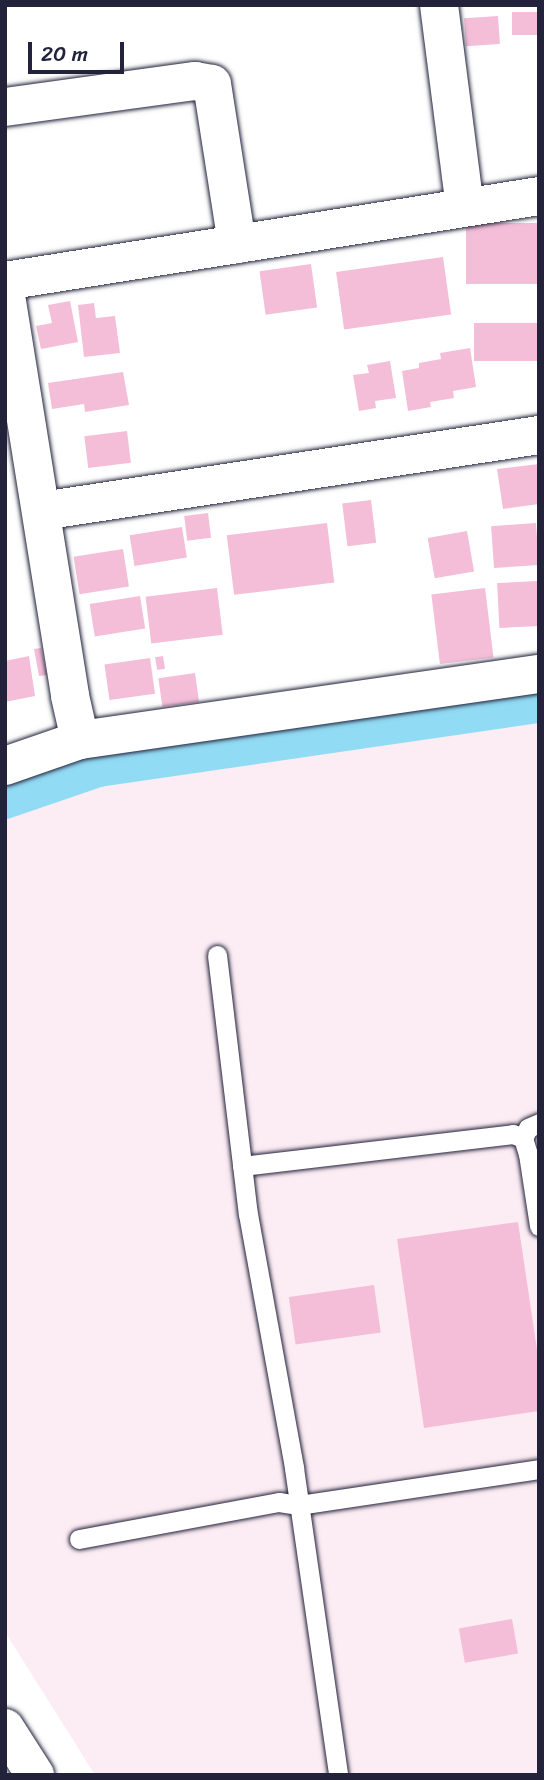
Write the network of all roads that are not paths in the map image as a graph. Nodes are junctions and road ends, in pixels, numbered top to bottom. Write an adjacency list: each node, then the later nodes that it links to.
1 (439, 5): 4 (street)
2 (5, 107): 5 (street)
3 (539, 196): 4 (street)
4 (465, 207): 5 (street)
5 (237, 244): 6 (street)
6 (5, 281)
7 (5, 289): 9 (street)
8 (539, 435): 9 (street)
9 (42, 511): 11 (street)
10 (539, 674): 11 (street)
11 (79, 740): 12 (street)
12 (5, 766)
13 (217, 954): 16 (lane)
14 (539, 1123): 15 (lane)
15 (523, 1138): 16 (lane); 17 (lane)
16 (242, 1166): 19 (lane)
17 (539, 1226)
18 (539, 1469): 19 (lane)
19 (299, 1505): 20 (lane); 23 (lane)
20 (79, 1539)
21 (5, 1728): 22 (street)
22 (35, 1775)
23 (338, 1775)

